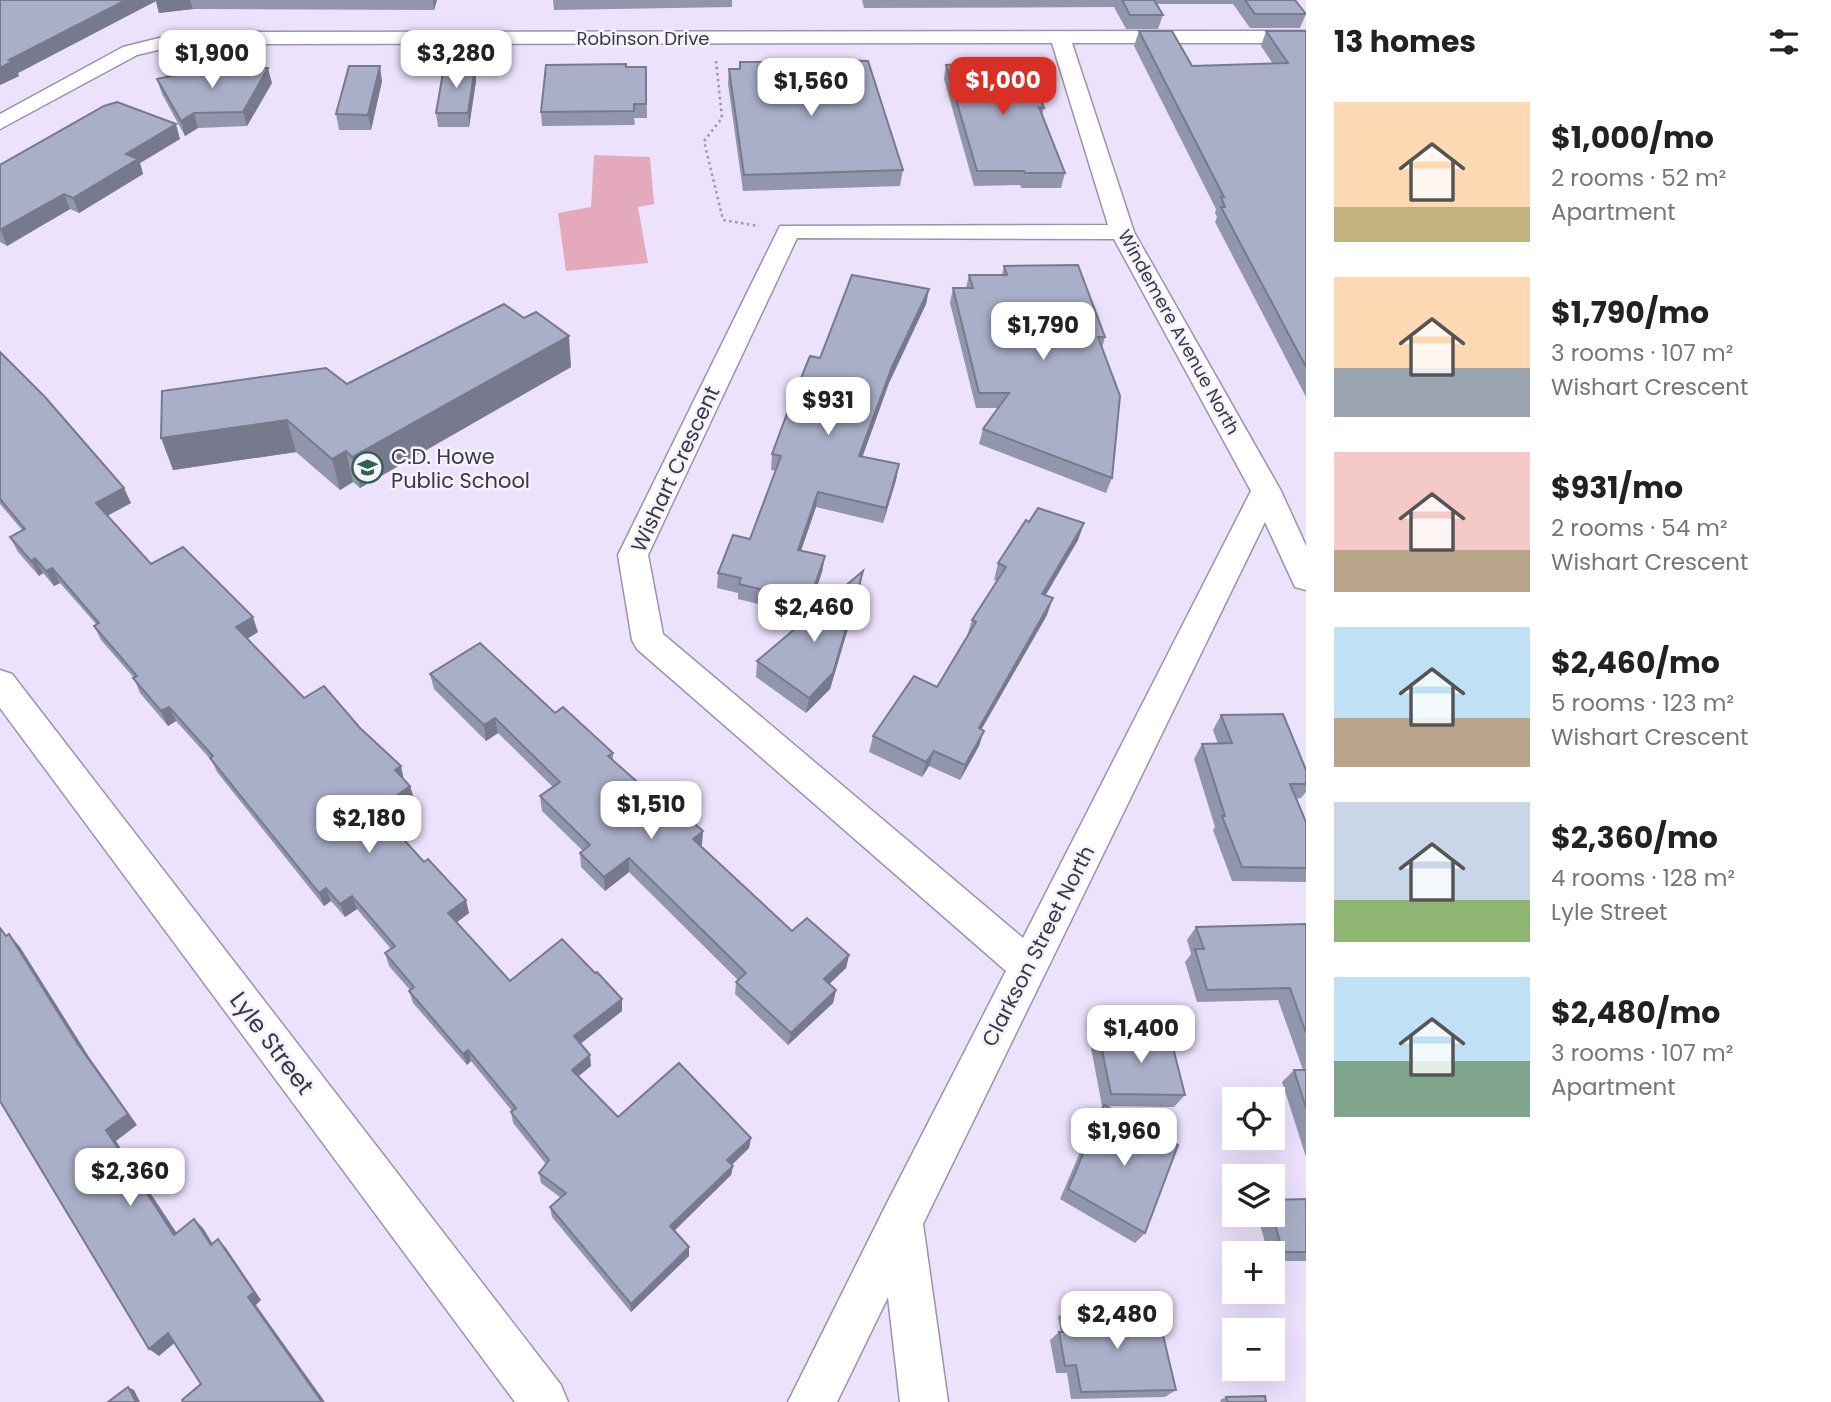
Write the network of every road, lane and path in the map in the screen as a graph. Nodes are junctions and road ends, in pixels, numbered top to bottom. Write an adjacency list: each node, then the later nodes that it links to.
1 (1306, 37): 3 (street, Robinson Drive)
2 (713, 38): 3 (street, Robinson Drive); 4 (street, Robinson Drive); 5 (path)
3 (1060, 38): 6 (street, Windemere Avenue North)
4 (0, 123)
5 (788, 231): 6 (street); 10 (street, Wishart Crescent)
6 (1122, 232): 7 (street, Windemere Avenue North)
7 (1266, 491): 8 (street, Windemere Avenue North); 10 (street, Clarkson Street North)
8 (1306, 579)
9 (0, 684): 12 (street, Lyle Street)
10 (1028, 966): 11 (street, Clarkson Street North)
11 (901, 1220): 13 (street, Clarkson Street North); 14 (street)
12 (544, 1402)
13 (811, 1402)
14 (924, 1402)

